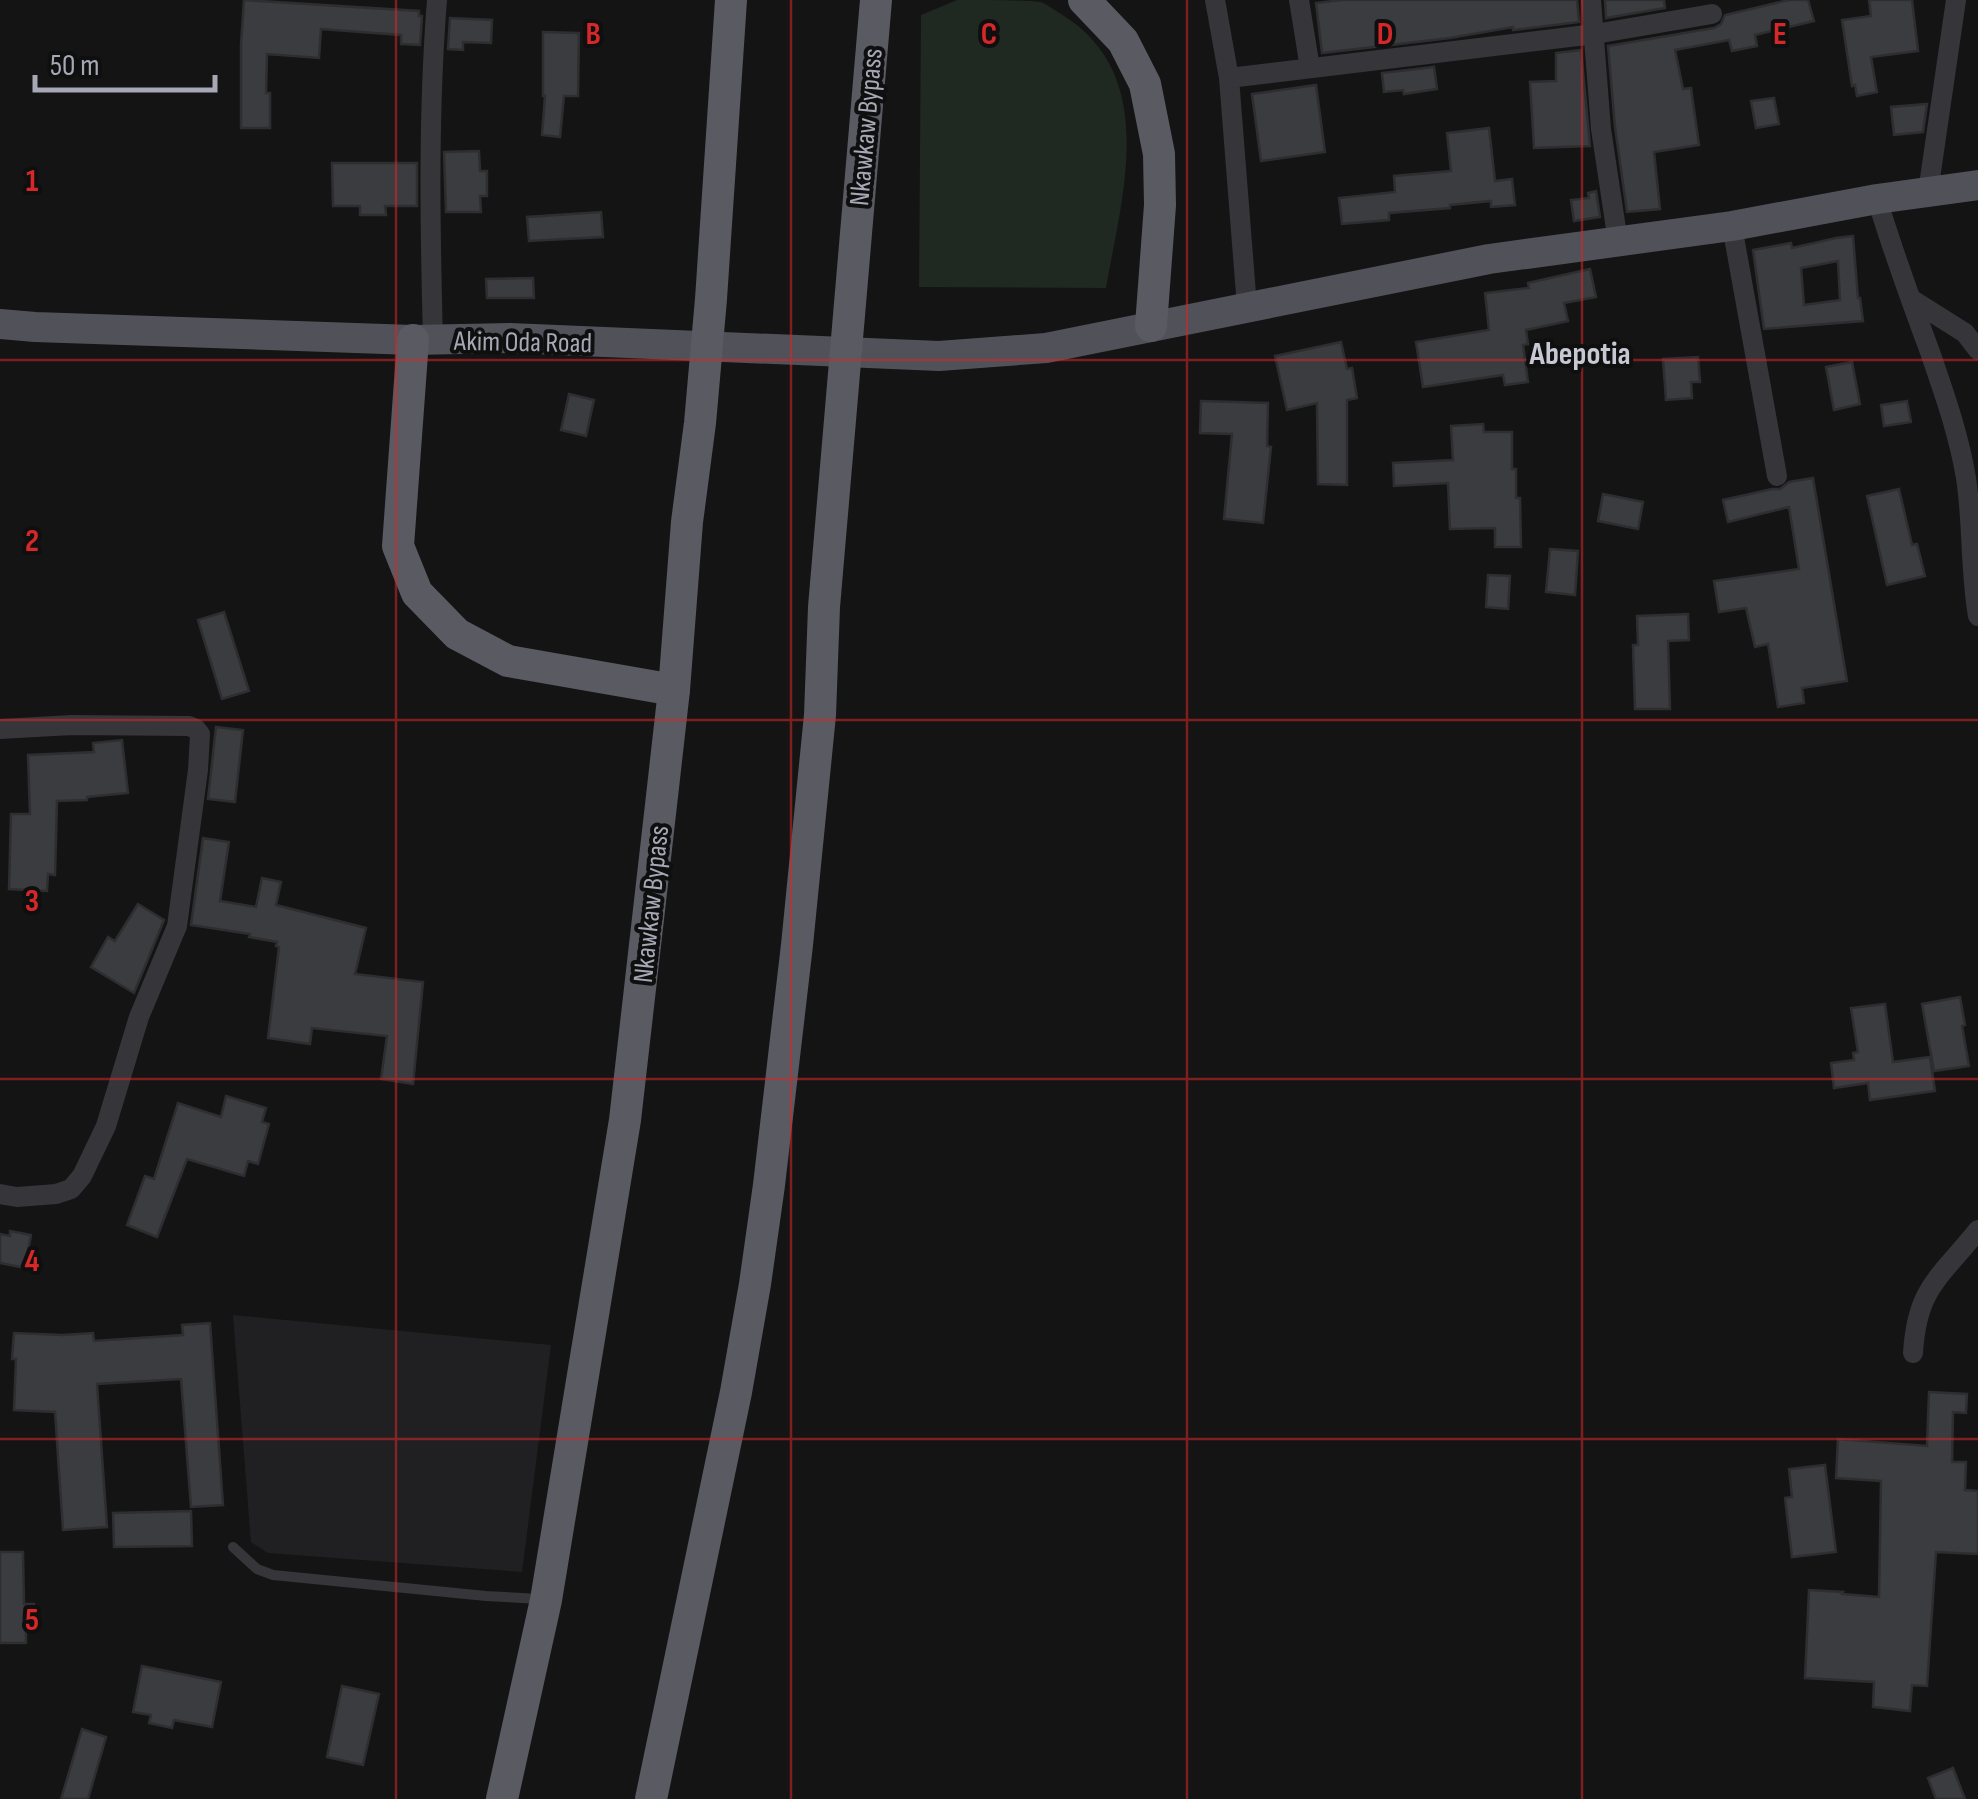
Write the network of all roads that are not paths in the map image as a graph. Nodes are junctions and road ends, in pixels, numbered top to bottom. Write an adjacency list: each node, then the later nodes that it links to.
1 (437, 0): 22 (street)
2 (731, 0): 26 (highway, Nkawkaw Bypass)
3 (876, 0): 34 (highway, Nkawkaw Bypass)
4 (1084, 0): 21 (highway)
5 (1215, 0): 12 (street)
6 (1298, 0): 11 (street)
7 (1591, 0): 10 (street)
8 (1956, 0): 14 (street)
9 (1712, 14): 10 (street)
10 (1594, 34): 11 (street); 17 (street)
11 (1310, 68): 12 (street)
12 (1229, 78): 19 (street)
13 (1978, 185): 14 (main road, Akim Oda Road)
14 (1928, 192): 15 (main road, Akim Oda Road)
15 (1877, 199): 16 (main road, Akim Oda Road); 18 (street)
16 (1732, 226): 17 (main road, Akim Oda Road); 24 (street)
17 (1618, 242): 19 (main road, Akim Oda Road)
18 (1910, 299): 23 (street); 25 (street)
19 (1247, 306): 21 (main road, Akim Oda Road)
20 (0, 324): 22 (main road, Akim Oda Road)
21 (1151, 326): 22 (main road, Akim Oda Road)
22 (423, 340): 26 (highway)
23 (1978, 350)
24 (1777, 476)
25 (1978, 616)
26 (674, 690): 32 (highway, Nkawkaw Bypass)
27 (0, 729): 28 (street)
28 (0, 1194)
29 (1978, 1230): 30 (street)
30 (1913, 1353)
31 (233, 1546): 32 (lane)
32 (546, 1600): 33 (highway, Nkawkaw Bypass)
33 (502, 1799)
34 (652, 1799)

